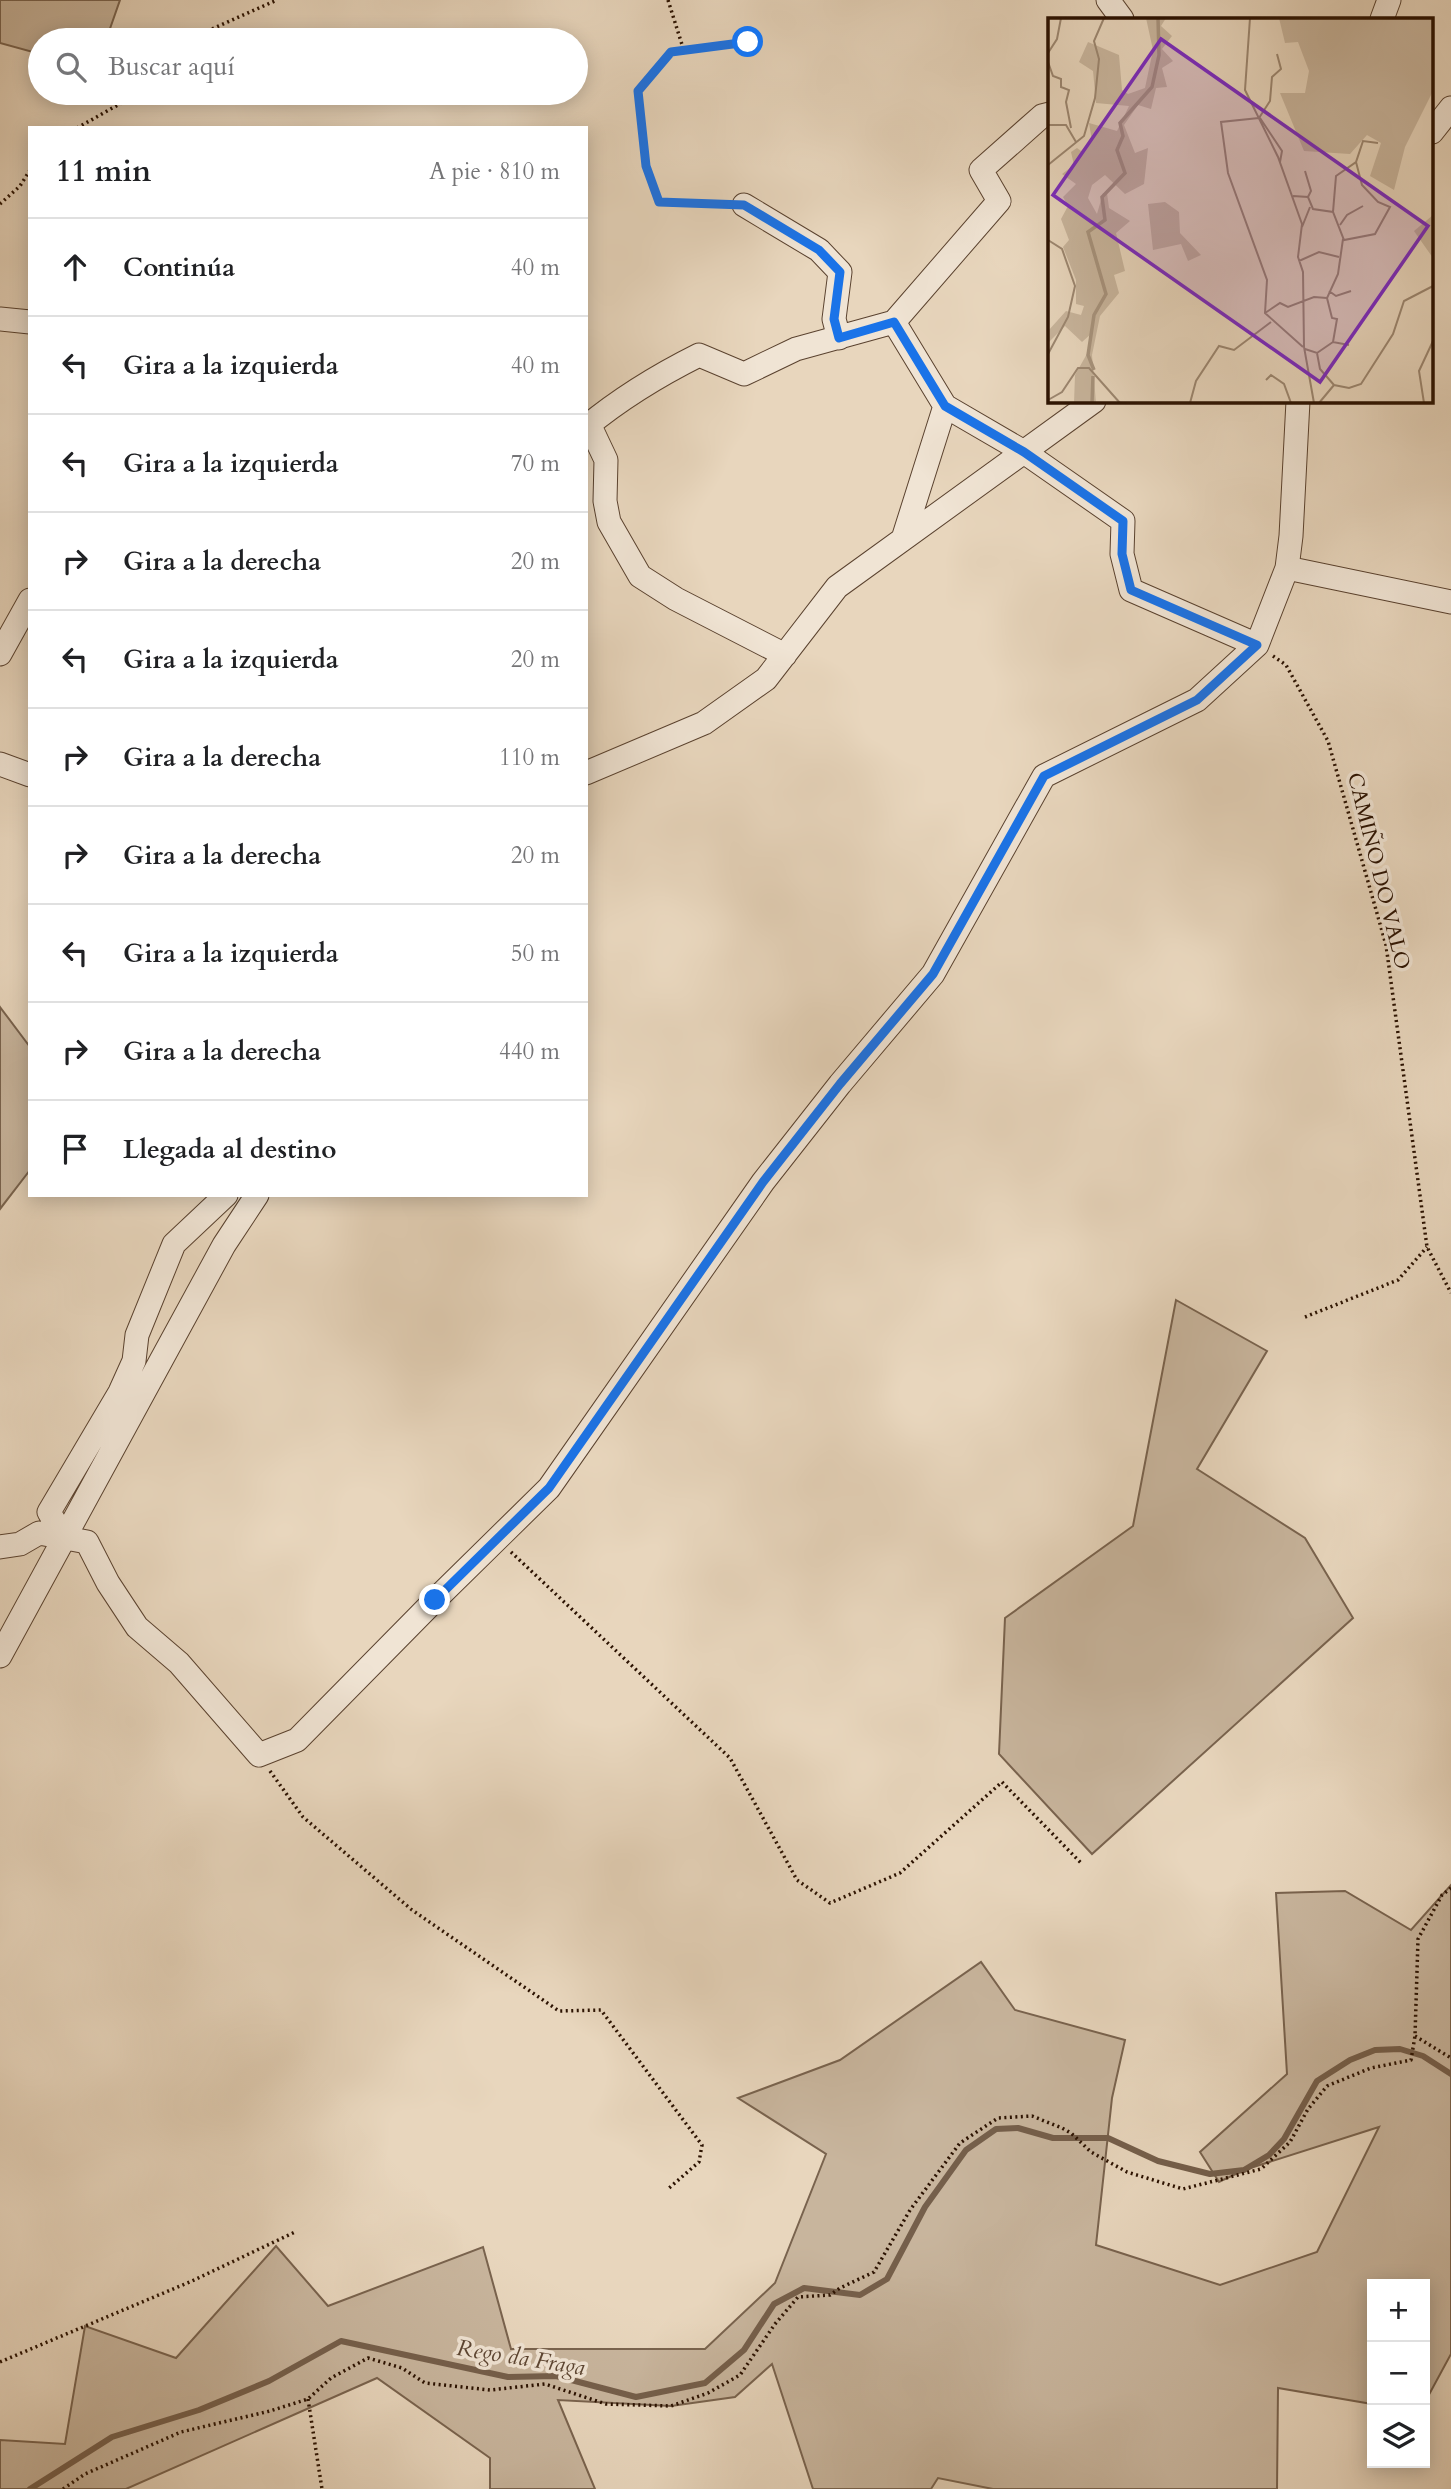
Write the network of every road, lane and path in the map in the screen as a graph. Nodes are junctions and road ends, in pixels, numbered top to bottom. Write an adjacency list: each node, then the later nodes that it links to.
1 (276, 0): 7 (path)
2 (668, 0): 9 (path)
3 (1108, 0): 5 (street)
4 (1389, 0): 6 (street)
5 (1121, 18)
6 (1382, 18)
7 (214, 28)
8 (748, 42): 9 (path)
9 (684, 51): 17 (path)
10 (118, 105): 13 (path)
11 (1451, 108): 14 (street)
12 (1048, 114): 20 (street)
13 (81, 126)
14 (1434, 129)
15 (28, 173): 16 (path)
16 (0, 204)
17 (744, 205): 21 (street)
18 (0, 319): 19 (street)
19 (28, 322)
20 (894, 322): 21 (street); 24 (street)
21 (839, 338): 25 (street)
22 (1093, 402): 26 (street)
23 (1297, 402): 28 (street)
24 (945, 406): 26 (street); 27 (street)
25 (588, 426): 33 (street)
26 (1024, 452): 27 (street); 31 (street)
27 (903, 539): 33 (street)
28 (1287, 568): 29 (street); 31 (street)
29 (1451, 602)
30 (28, 604): 32 (street)
31 (1257, 645): 38 (path, CAMIÑO DO VALO); 42 (street)
32 (0, 654)
33 (785, 655): 35 (street)
34 (0, 764): 36 (street)
35 (588, 771)
36 (28, 774)
37 (241, 1198): 41 (street); 41 (street)
38 (1427, 1247): 39 (path, CAMIÑO DO VALO); 40 (path)
39 (1451, 1293)
40 (1305, 1317)
41 (64, 1538): 43 (street); 44 (street); 45 (street)
42 (497, 1539): 45 (street); 46 (path)
43 (0, 1547)
44 (0, 1656)
45 (259, 1755): 50 (path)
46 (1082, 1864)
47 (1451, 1888): 48 (path)
48 (1415, 2036): 49 (path); 53 (path)
49 (1451, 2058)
50 (668, 2189)
51 (295, 2232): 52 (path)
52 (0, 2362)
53 (307, 2399): 54 (path); 55 (path)
54 (63, 2489)
55 (322, 2489)

